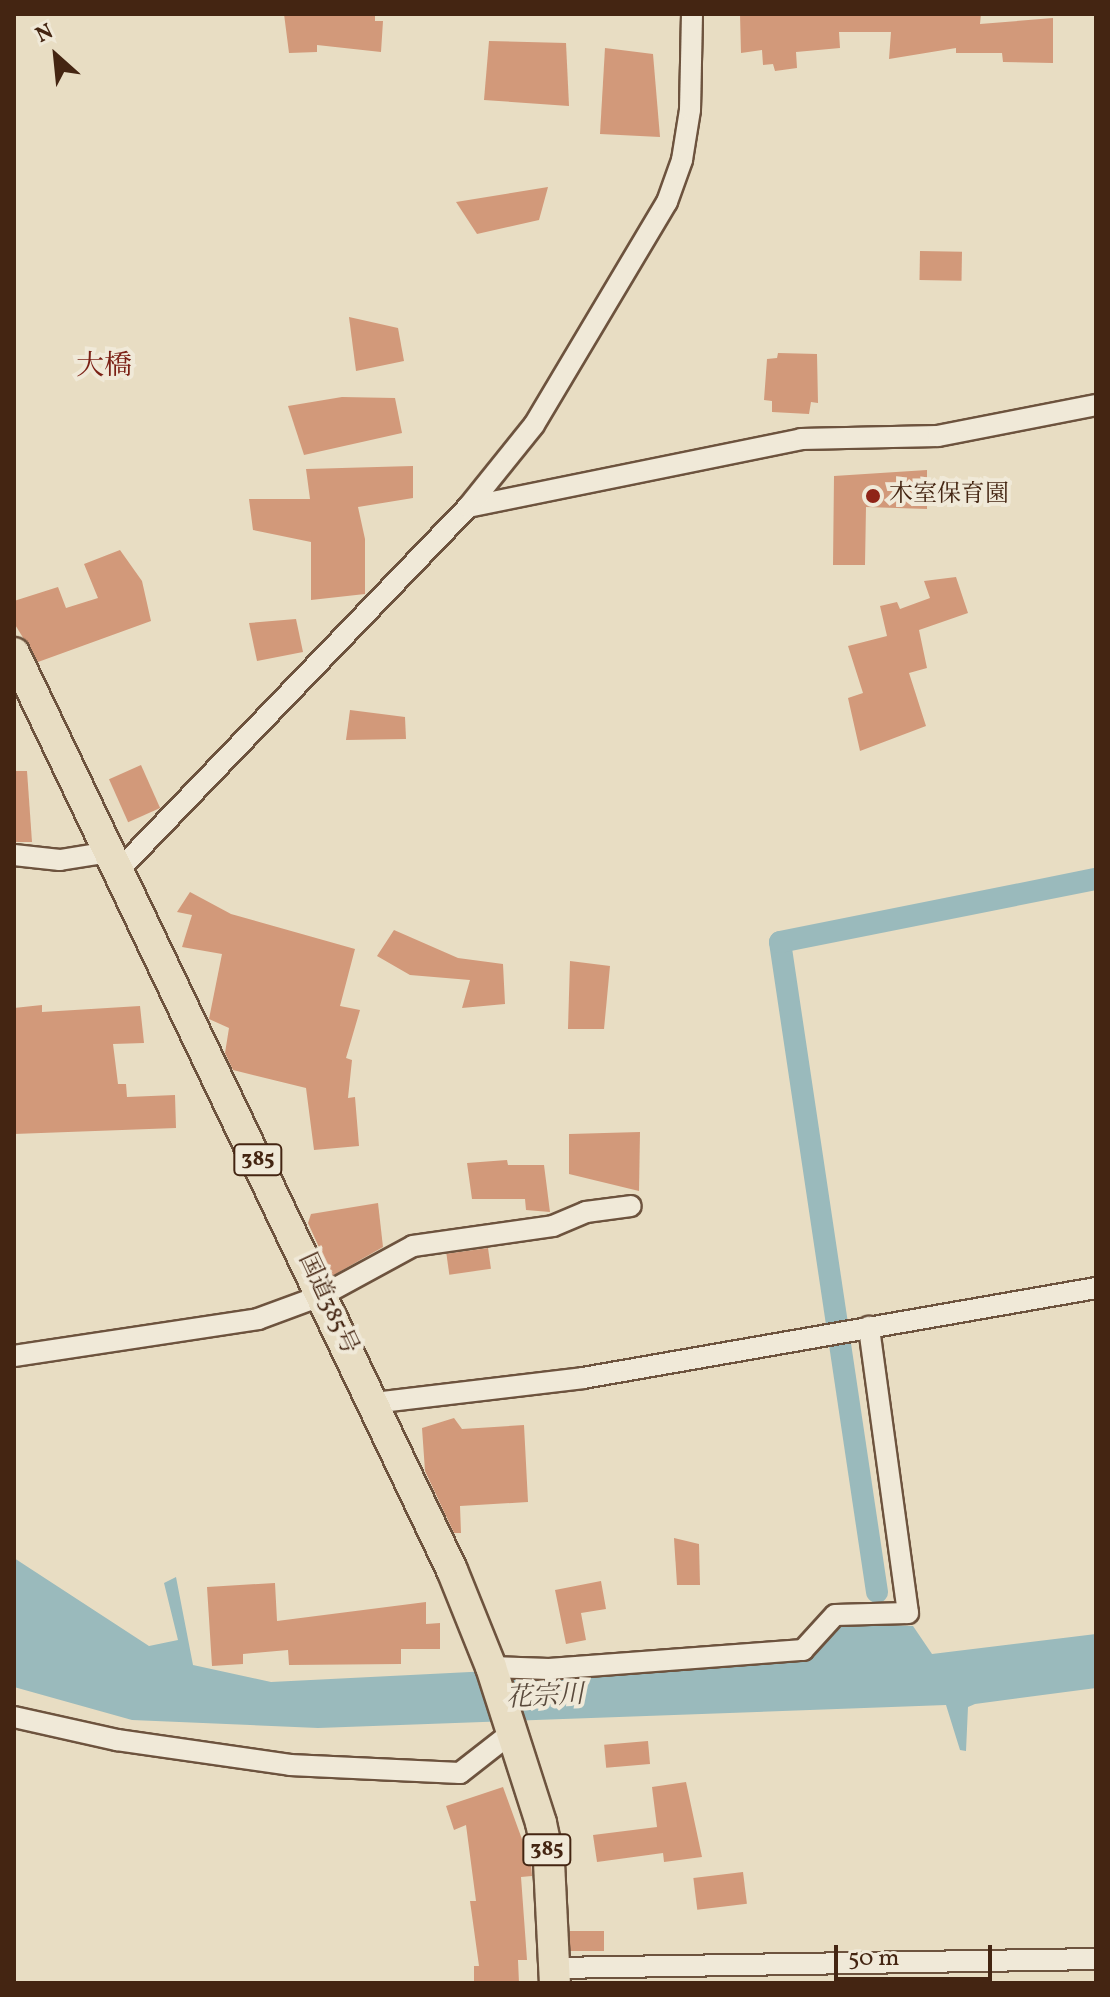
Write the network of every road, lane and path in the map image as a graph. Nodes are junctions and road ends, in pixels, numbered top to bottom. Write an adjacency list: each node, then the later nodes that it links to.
1 (692, 14): 3 (street)
2 (1096, 405): 3 (street)
3 (468, 507): 6 (street)
4 (14, 653): 6 (highway, 国道385号 / 385)
5 (14, 855): 6 (street)
6 (114, 862): 9 (highway, 国道385号 / 385)
7 (631, 1206): 9 (street)
8 (1096, 1288): 10 (street)
9 (323, 1295): 11 (street); 12 (highway, 国道385号 / 385)
10 (863, 1327): 12 (street); 13 (street)
11 (14, 1356)
12 (374, 1403): 13 (highway, 国道385号 / 385)
13 (491, 1669): 15 (highway, 国道385号 / 385)
14 (14, 1717): 15 (street)
15 (509, 1729): 17 (highway, 国道385号 / 385)
16 (1096, 1959): 17 (street)
17 (555, 1976)

